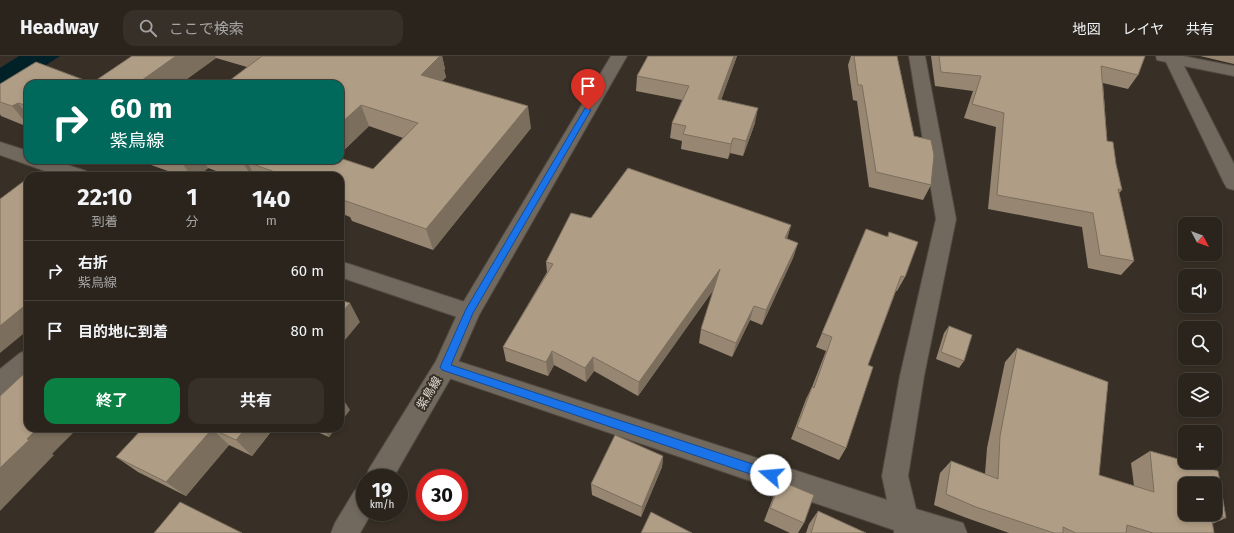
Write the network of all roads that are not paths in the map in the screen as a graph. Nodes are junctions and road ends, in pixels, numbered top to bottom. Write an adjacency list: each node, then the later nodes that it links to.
1 (619, 56): 9 (street, 紫鳥線)
2 (917, 56): 15 (street)
3 (1168, 57): 4 (street); 7 (street)
4 (1234, 71)
5 (0, 148): 6 (street)
6 (24, 157)
7 (1234, 183)
8 (344, 270): 9 (street)
9 (469, 312): 11 (street, 紫鳥線)
10 (24, 363): 12 (street)
11 (445, 367): 13 (street, 紫鳥線); 15 (street)
12 (0, 384)
13 (383, 469)
14 (356, 514): 16 (street)
15 (906, 526): 17 (street)
16 (344, 533)
17 (953, 533)

